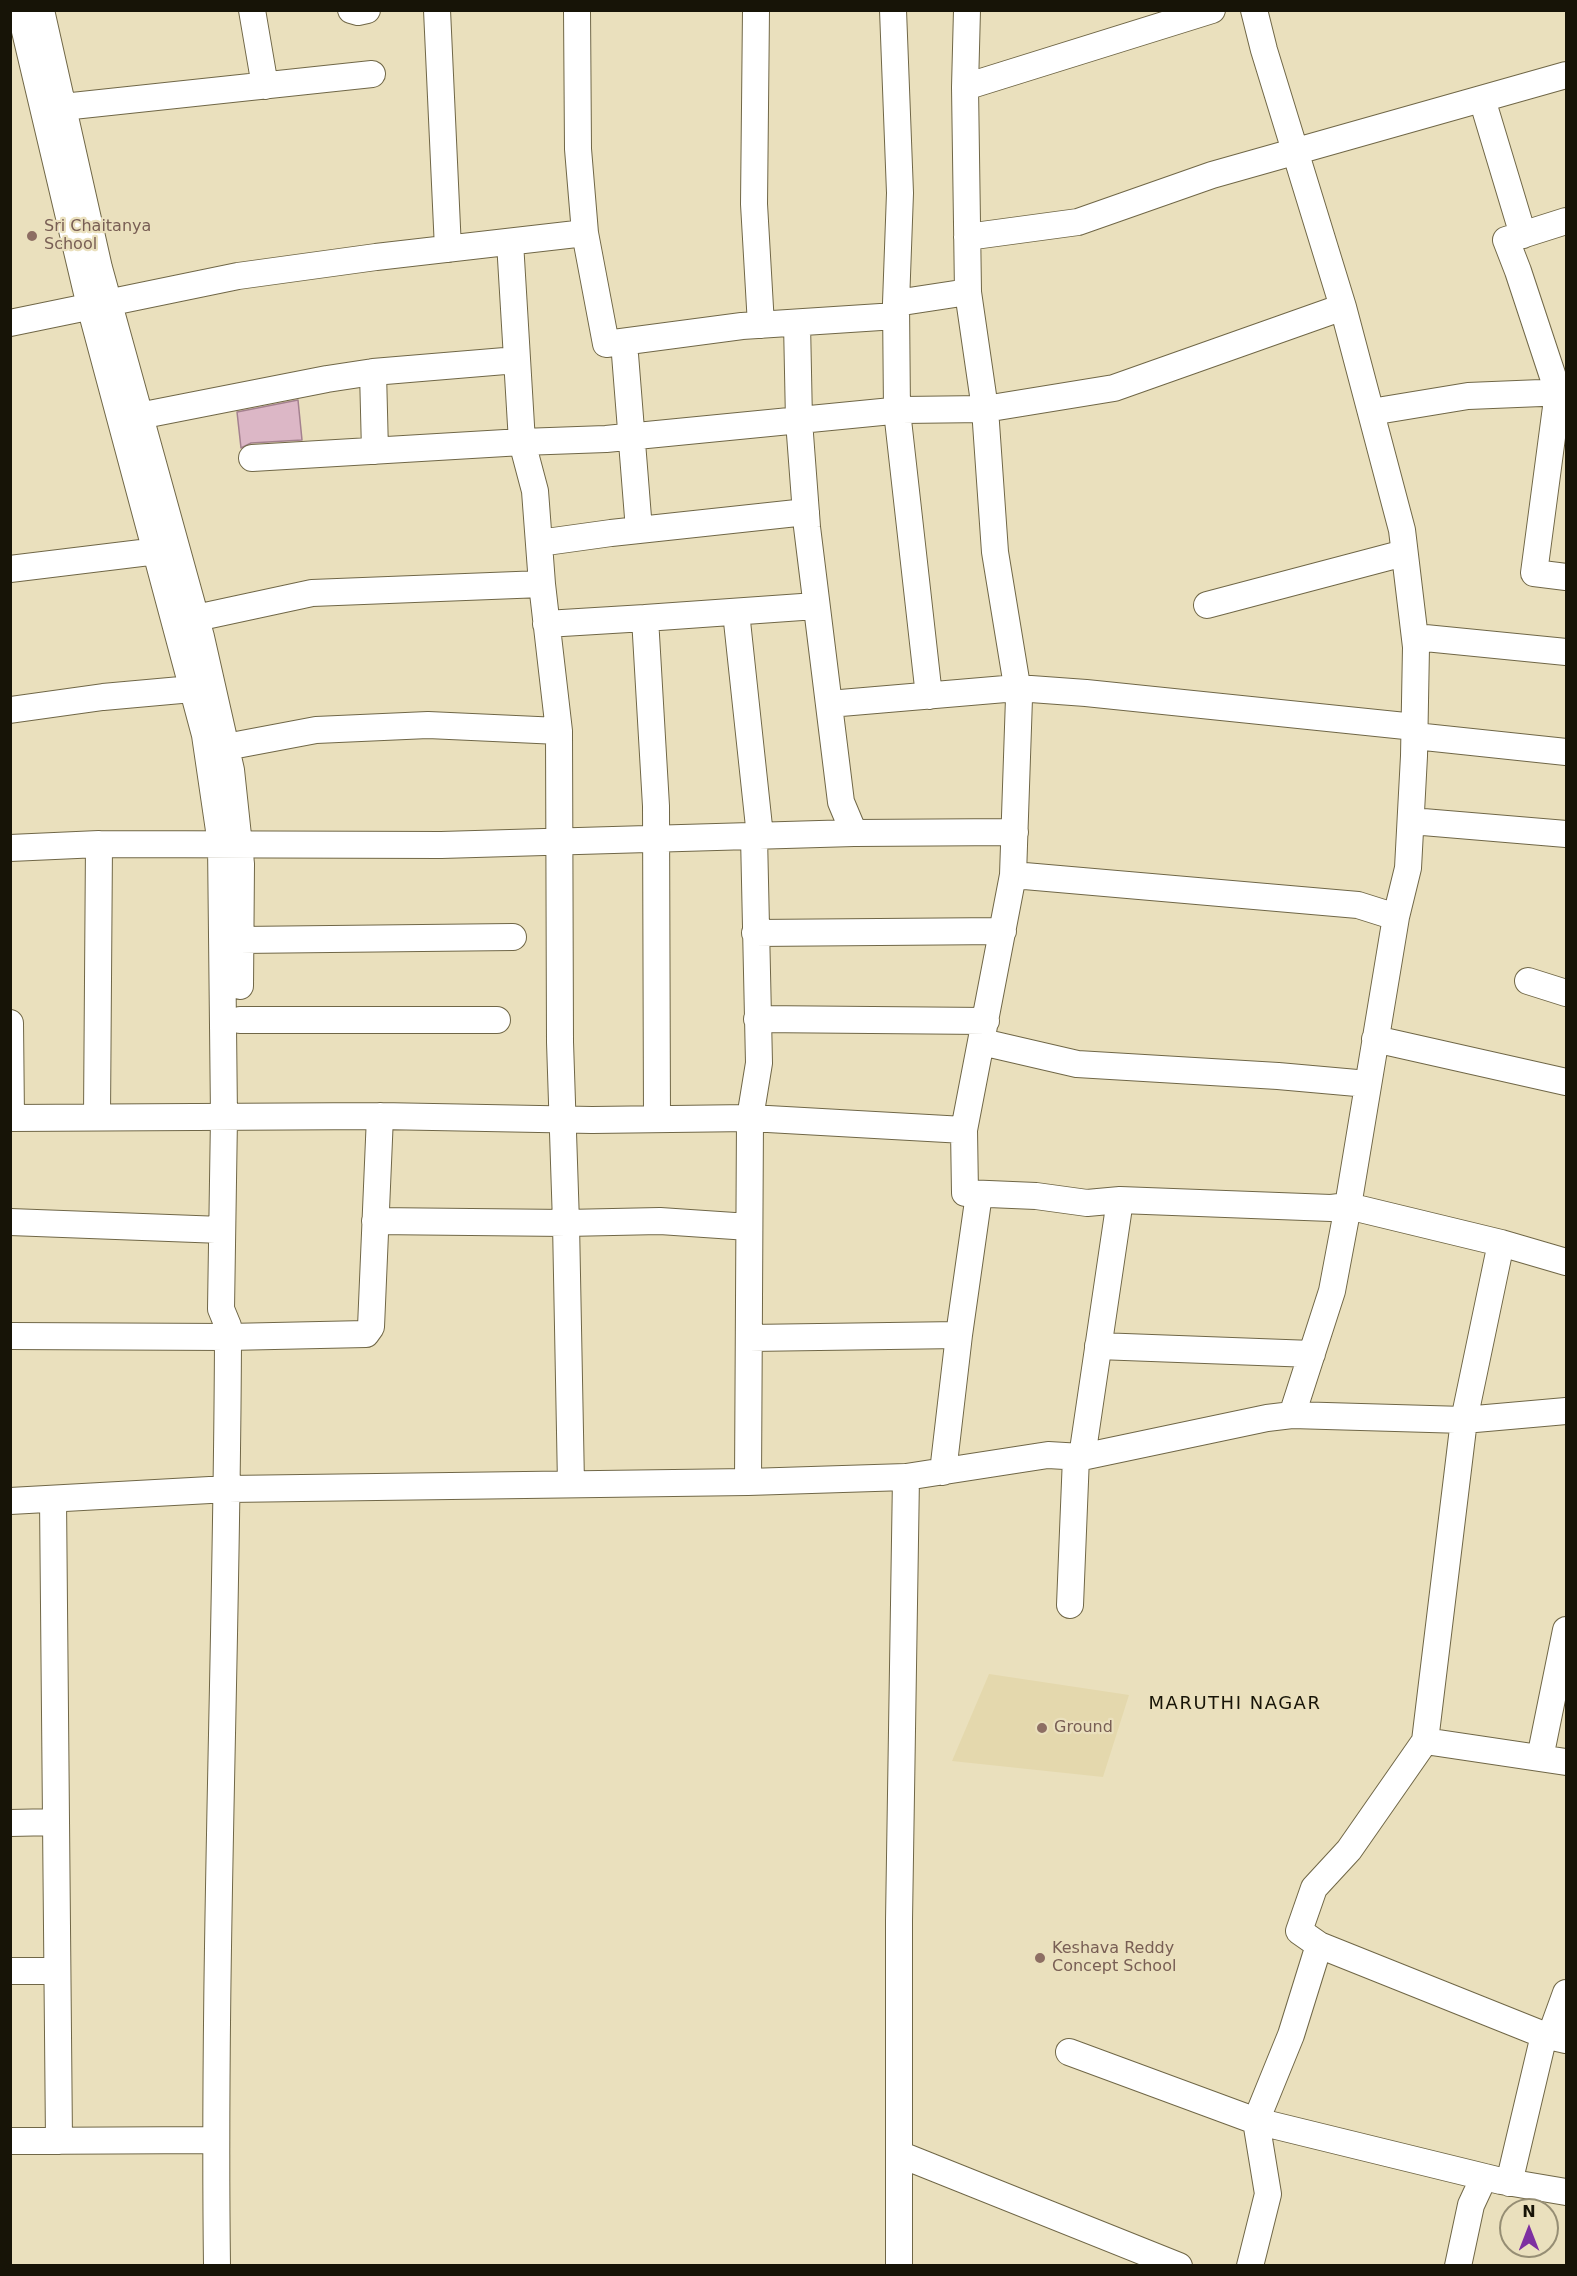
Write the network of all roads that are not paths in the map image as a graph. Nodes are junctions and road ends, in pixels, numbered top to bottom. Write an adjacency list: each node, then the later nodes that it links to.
1 (20, 10): 27 (street)
2 (41, 10): 18 (street)
3 (252, 10): 15 (street)
4 (351, 10): 5 (street)
5 (367, 10)
6 (437, 10): 25 (street)
7 (577, 10): 21 (street)
8 (756, 10): 32 (street)
9 (893, 10): 29 (street)
10 (967, 10): 16 (street)
11 (1212, 10): 16 (street)
12 (1254, 10): 19 (street)
13 (372, 74): 15 (street)
14 (1566, 75): 17 (street)
15 (265, 86): 18 (street)
16 (966, 87): 23 (street)
17 (1482, 99): 19 (street); 22 (street)
18 (63, 107): 27 (street)
19 (1295, 152): 23 (street); 28 (street)
20 (1566, 221): 22 (street)
21 (585, 233): 24 (street); 33 (street)
22 (1523, 235): 36 (street)
23 (967, 237): 26 (street)
24 (510, 242): 25 (street); 34 (street)
25 (448, 249): 27 (street)
26 (968, 292): 29 (street); 37 (street)
27 (99, 304): 30 (street); 40 (street); 49 (street)
28 (1343, 307): 37 (street); 39 (street)
29 (896, 309): 31 (street); 38 (street)
30 (10, 323)
31 (797, 323): 32 (street); 41 (street)
32 (761, 325): 33 (street)
33 (624, 342): 42 (street)
34 (517, 360): 35 (street); 43 (street)
35 (373, 372): 40 (street); 44 (street)
36 (1562, 392): 39 (street); 52 (street)
37 (985, 409): 38 (street); 62 (street)
38 (897, 411): 41 (street); 64 (street)
39 (1371, 412): 50 (street)
40 (139, 416): 49 (street)
41 (799, 421): 42 (street); 46 (street)
42 (633, 436): 43 (street); 47 (street)
43 (522, 442): 44 (street); 48 (street)
44 (375, 451): 45 (street)
45 (252, 458)
46 (806, 512): 47 (street); 55 (street)
47 (639, 531): 48 (street)
48 (539, 543): 53 (street)
49 (167, 550): 51 (street); 57 (street); 63 (street)
50 (1404, 553): 54 (street); 60 (street)
51 (10, 569)
52 (1566, 577)
53 (542, 584): 57 (street); 59 (street)
54 (1207, 605)
55 (816, 606): 56 (street); 65 (street)
56 (736, 612): 58 (street); 75 (street)
57 (196, 618): 69 (street)
58 (645, 618): 59 (street); 76 (street)
59 (546, 624): 67 (street)
60 (1414, 637): 61 (street); 68 (street)
61 (1566, 652)
62 (1017, 688): 64 (street); 68 (street); 72 (street)
63 (192, 689): 66 (street); 79 (street)
64 (929, 696): 65 (street)
65 (830, 704): 73 (street)
66 (10, 710)
67 (559, 731): 69 (street); 77 (street)
68 (1414, 731): 70 (street); 71 (street)
69 (226, 747): 79 (street)
70 (1566, 752)
71 (1411, 821): 74 (street); 82 (street)
72 (1015, 832): 73 (street); 81 (street)
73 (854, 833): 75 (street)
74 (1566, 834)
75 (757, 836): 76 (street); 84 (street)
76 (656, 839): 77 (street); 102 (street)
77 (559, 841): 79 (street); 103 (street)
78 (99, 844): 79 (street); 80 (street); 97 (street)
79 (230, 845): 86 (street); 98 (street)
80 (10, 848)
81 (1013, 875): 82 (street); 83 (street)
82 (1396, 917): 94 (street)
83 (1003, 931): 84 (street); 93 (street)
84 (756, 933): 89 (street)
85 (513, 938): 86 (street)
86 (240, 939): 90 (street)
87 (1528, 981): 88 (street)
88 (1566, 993)
89 (758, 1019): 93 (street); 101 (street)
90 (240, 1020): 91 (street); 98 (street)
91 (497, 1020)
92 (10, 1023): 100 (street)
93 (984, 1032): 96 (street); 104 (street)
94 (1375, 1039): 95 (street); 96 (street)
95 (1566, 1082)
96 (1368, 1084): 107 (street)
97 (98, 1116): 98 (street); 100 (street)
98 (232, 1116): 99 (street); 112 (street); 115 (street)
99 (380, 1116): 103 (street); 108 (street)
100 (11, 1118)
101 (750, 1118): 102 (street); 104 (street); 111 (street)
102 (657, 1119): 103 (street)
103 (563, 1120): 110 (street)
104 (964, 1130): 105 (street)
105 (979, 1194): 106 (street); 116 (street)
106 (1120, 1200): 107 (street); 119 (street)
107 (1348, 1206): 113 (street); 120 (street)
108 (375, 1221): 110 (street); 115 (street)
109 (10, 1222): 112 (street)
110 (566, 1223): 111 (street); 128 (street)
111 (749, 1227): 118 (street)
112 (222, 1230): 115 (street)
113 (1501, 1243): 114 (street); 123 (street)
114 (1566, 1262)
115 (228, 1331): 117 (street); 129 (street)
116 (958, 1335): 118 (street); 125 (street)
117 (10, 1336)
118 (748, 1338): 127 (street)
119 (1098, 1346): 120 (street); 124 (street)
120 (1312, 1354): 122 (street)
121 (1566, 1411): 123 (street)
122 (1292, 1415): 123 (street); 124 (street)
123 (1464, 1420): 134 (street)
124 (1079, 1457): 125 (street); 132 (street)
125 (943, 1472): 126 (street)
126 (906, 1477): 127 (street); 149 (street)
127 (748, 1482): 128 (street)
128 (571, 1484): 129 (street)
129 (228, 1489): 130 (street); 147 (street)
130 (53, 1499): 131 (street); 137 (street)
131 (10, 1501)
132 (1070, 1605)
133 (1566, 1630): 135 (street)
134 (1425, 1741): 135 (street); 139 (street)
135 (1540, 1758): 136 (street)
136 (1566, 1762)
137 (56, 1822): 138 (street); 141 (street)
138 (10, 1823)
139 (1319, 1946): 143 (street); 145 (street)
140 (10, 1971): 141 (street)
141 (57, 1971): 148 (street)
142 (1566, 1993): 143 (street)
143 (1554, 2037): 151 (street)
144 (1069, 2052): 145 (street)
145 (1256, 2121): 150 (street); 156 (street)
146 (10, 2140): 148 (street)
147 (215, 2140): 148 (street); 153 (street)
148 (59, 2141)
149 (899, 2154): 154 (street); 155 (street)
150 (1484, 2177): 151 (street); 157 (street)
151 (1509, 2182): 152 (street)
152 (1566, 2192)
153 (217, 2265)
154 (899, 2265)
155 (1179, 2265)
156 (1250, 2265)
157 (1458, 2265)

